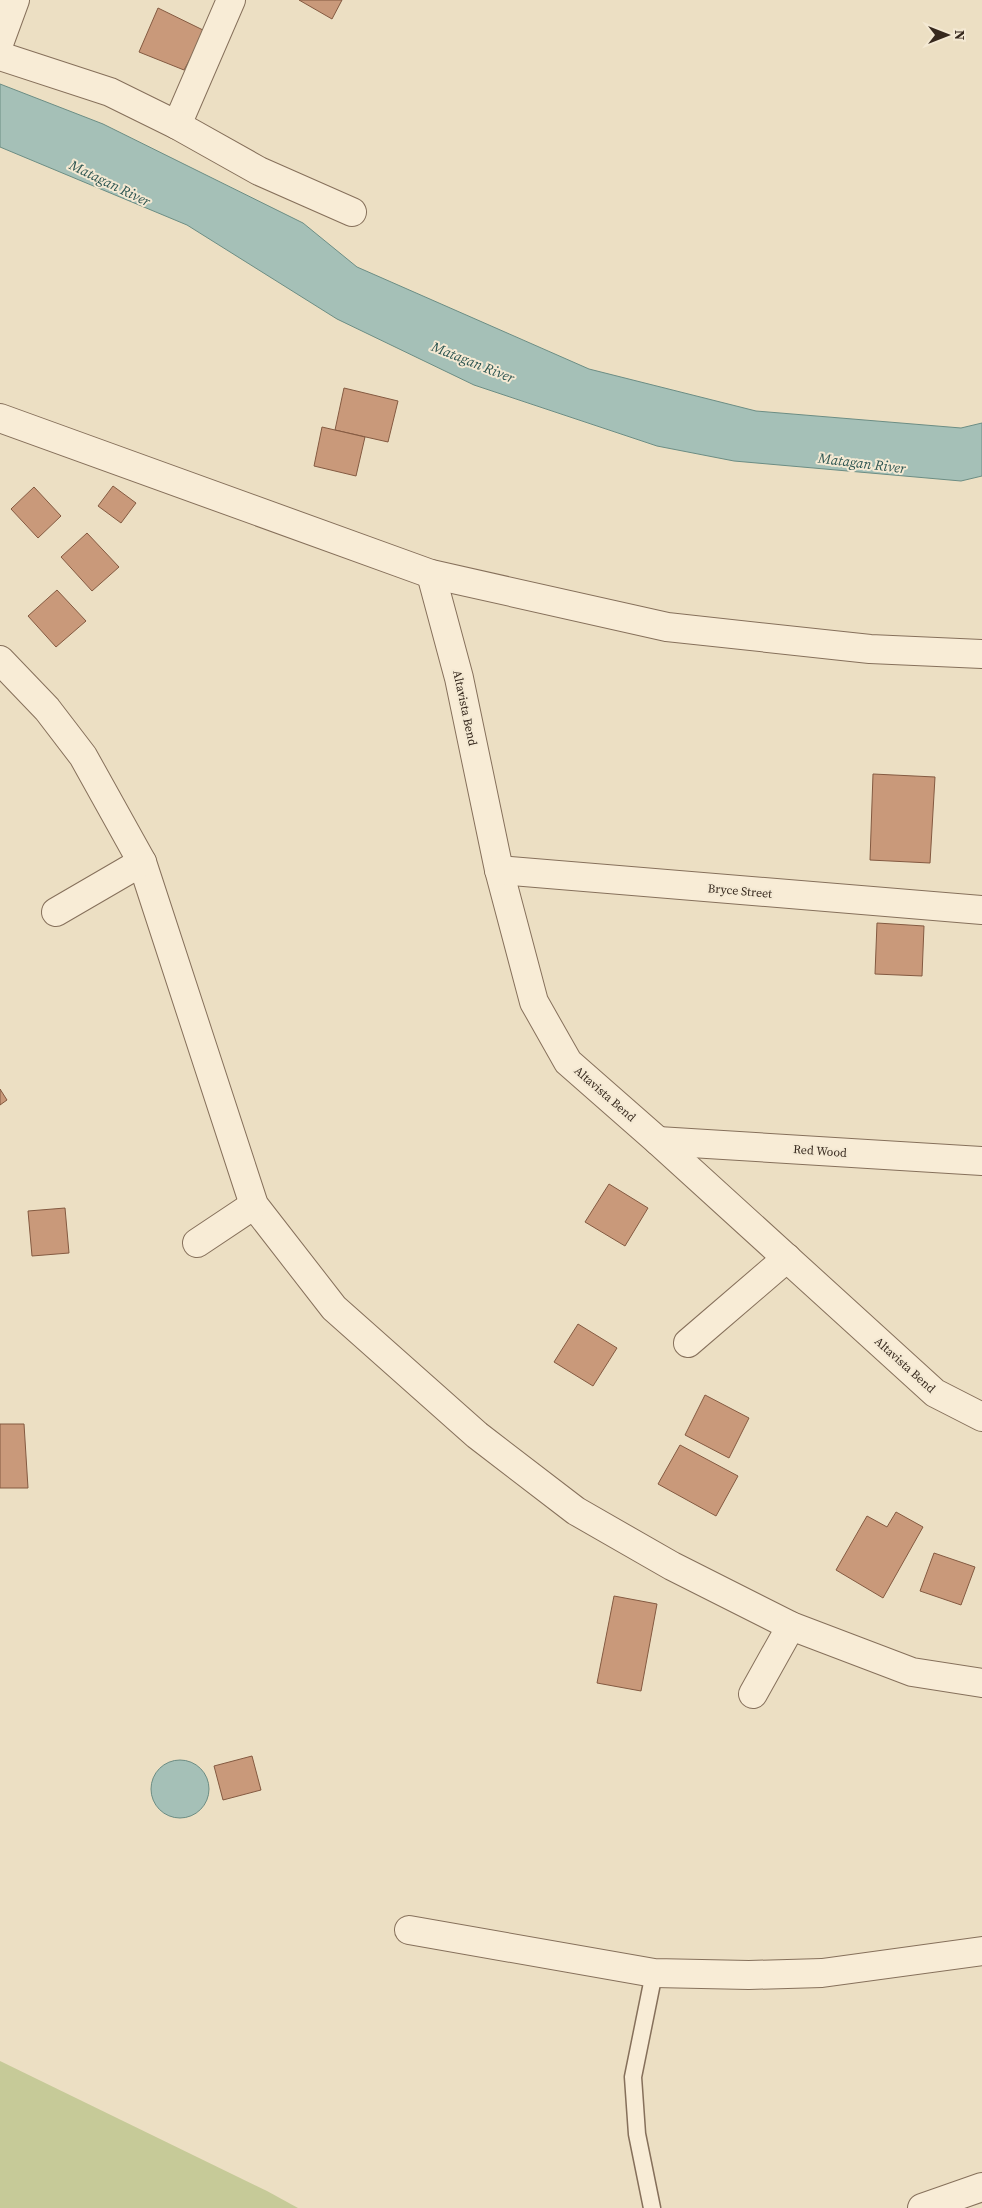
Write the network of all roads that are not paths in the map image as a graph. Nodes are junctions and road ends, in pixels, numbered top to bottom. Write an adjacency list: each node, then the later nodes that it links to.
1 (231, 0): 3 (street)
2 (0, 56): 3 (street)
3 (177, 125): 4 (street)
4 (352, 212)
5 (0, 418): 6 (street)
6 (432, 574): 7 (street); 10 (street, Altavista Bend)
7 (982, 654)
8 (0, 660): 9 (street)
9 (142, 862): 12 (street); 15 (street)
10 (499, 870): 11 (street, Bryce Street); 13 (street, Altavista Bend)
11 (982, 910)
12 (56, 912)
13 (658, 1141): 14 (street, Red Wood); 17 (street, Altavista Bend)
14 (982, 1161)
15 (254, 1205): 16 (street); 20 (street)
16 (197, 1243)
17 (787, 1258): 18 (street); 19 (street, Altavista Bend)
18 (688, 1343)
19 (982, 1417)
20 (790, 1626): 21 (street); 22 (street)
21 (982, 1682)
22 (753, 1694)
23 (409, 1930): 25 (street)
24 (982, 1951): 25 (street)
25 (654, 1973): 27 (lane)
26 (982, 2188): 28 (street)
27 (652, 2208)
28 (922, 2208)

